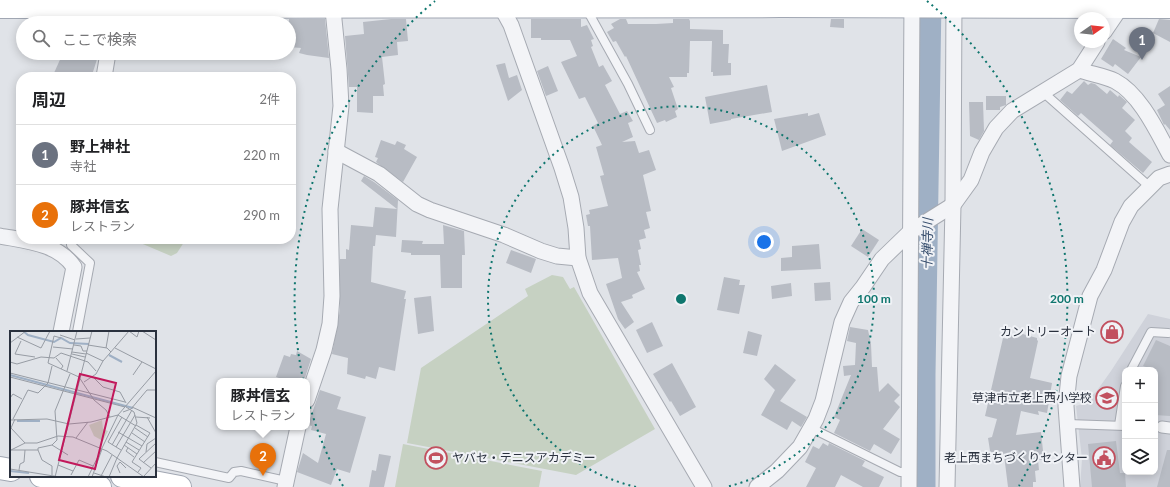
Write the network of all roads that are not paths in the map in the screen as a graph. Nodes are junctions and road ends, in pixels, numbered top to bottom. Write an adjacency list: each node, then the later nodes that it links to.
1 (332, 3): 3 (main road); 6 (main road); 18 (street)
2 (1123, 3): 5 (main road); 9 (main road); 11 (street)
3 (191, 4): 10 (main road)
4 (914, 4): 5 (main road); 7 (main road); 23 (street)
5 (953, 4): 22 (street)
6 (500, 5): 7 (main road); 28 (street)
7 (585, 6): 17 (lane)
8 (0, 7): 10 (main road)
9 (1170, 7)
10 (116, 10)
11 (1110, 23)
12 (1093, 48): 14 (street)
13 (107, 60): 15 (street)
14 (1079, 70): 16 (street); 19 (street)
15 (105, 72)
16 (1044, 93): 21 (lane); 22 (street)
17 (650, 130)
18 (336, 151): 28 (street); 33 (street)
19 (1170, 155)
20 (1170, 174): 21 (street)
21 (1150, 187): 34 (street)
22 (951, 207): 23 (street); 52 (street)
23 (913, 230): 36 (street); 43 (street)
24 (0, 236): 25 (street)
25 (16, 240)
26 (36, 244): 29 (street)
27 (71, 244): 30 (lane)
28 (578, 258): 49 (street)
29 (61, 331)
30 (76, 331)
31 (1168, 333): 32 (lane)
32 (1133, 367)
33 (310, 391)
34 (1068, 424): 35 (lane); 53 (street)
35 (1122, 426)
36 (811, 428): 43 (lane); 50 (street)
37 (297, 430): 46 (street)
38 (0, 453): 39 (main road)
39 (10, 455)
40 (156, 462): 46 (lane)
41 (0, 468): 42 (main road)
42 (10, 470)
43 (910, 472): 51 (street)
44 (46, 477): 47 (main road)
45 (127, 477): 48 (main road)
46 (285, 484)
47 (100, 487)
48 (180, 487)
49 (704, 487)
50 (757, 487)
51 (909, 487)
52 (947, 487)
53 (1072, 487)

